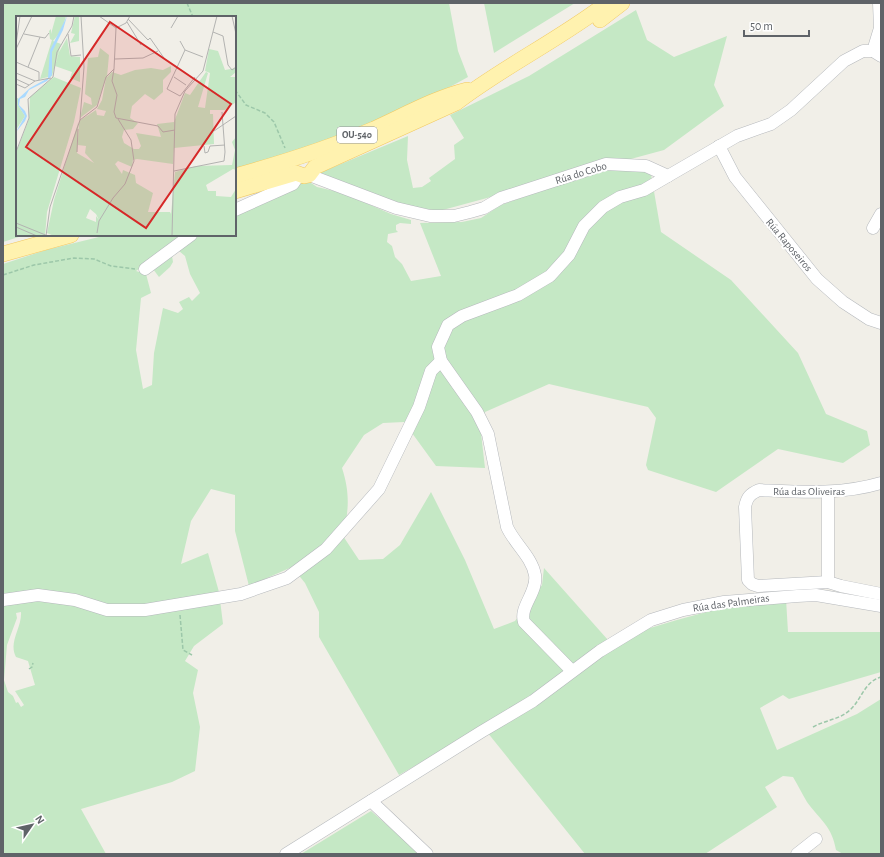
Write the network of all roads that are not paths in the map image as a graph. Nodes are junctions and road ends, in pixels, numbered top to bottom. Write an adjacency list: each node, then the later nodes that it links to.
1 (607, 3): 4 (main road, OU-540)
2 (622, 3): 4 (main road)
3 (879, 3): 5 (street)
4 (541, 48): 6 (main road, OU-540)
5 (877, 53): 7 (street)
6 (476, 88): 8 (main road, OU-540); 8 (main road, OU-540)
7 (719, 146): 9 (street); 19 (street, Rúa Raposeiros)
8 (298, 168): 9 (street, Rúa do Cobo); 10 (main road, OU-540); 11 (main road); 12 (street)
9 (668, 176): 20 (street)
10 (237, 179)
11 (236, 191)
12 (236, 210)
13 (881, 214): 14 (street)
14 (873, 228)
15 (190, 236): 18 (street)
16 (59, 237): 17 (main road)
17 (3, 254)
18 (144, 269)
19 (881, 323)
20 (441, 361): 26 (street); 28 (street)
21 (881, 483): 22 (street, Rúa das Oliveiras)
22 (828, 492): 23 (street); 24 (street, Rúa das Oliveiras)
23 (828, 582): 24 (street, Rúa das Palmeiras); 25 (street, Rúa das Palmeiras)
24 (752, 584)
25 (881, 594)
26 (3, 600)
27 (881, 606): 28 (street, Rúa das Palmeiras)
28 (572, 671): 29 (street, Rúa das Palmeiras)
29 (371, 801): 31 (street, Rúa das Palmeiras); 32 (street)
30 (816, 839): 33 (street)
31 (286, 854)
32 (427, 854)
33 (798, 854)

